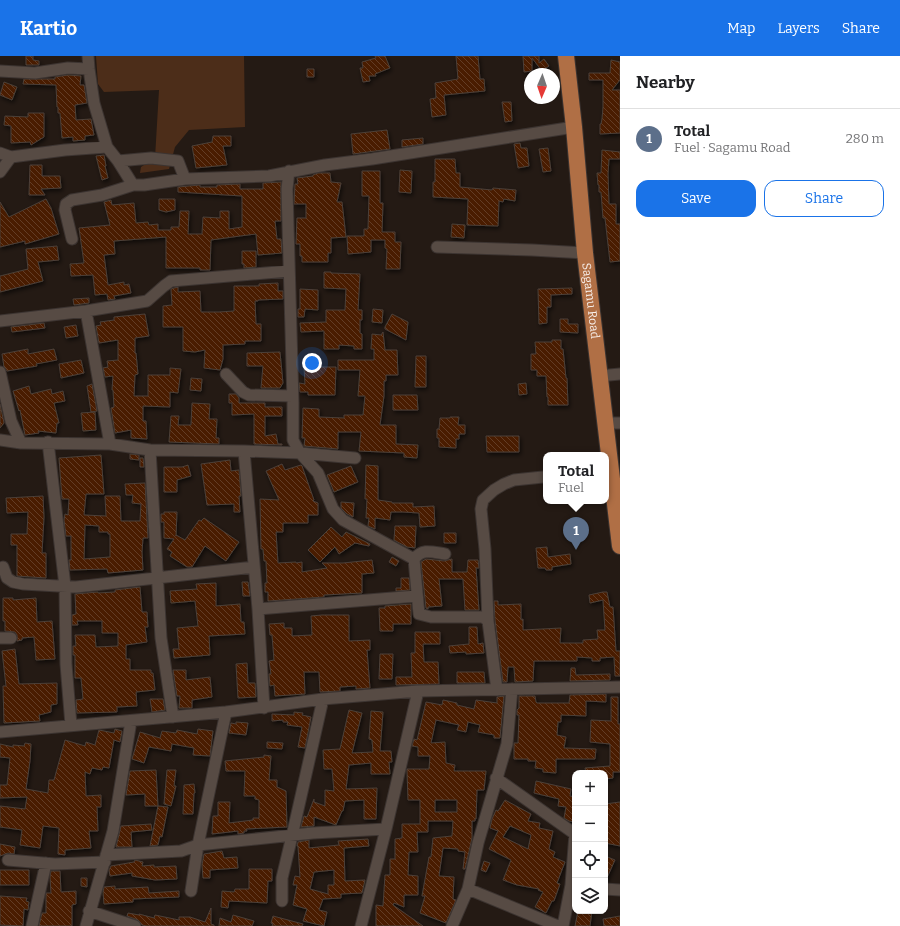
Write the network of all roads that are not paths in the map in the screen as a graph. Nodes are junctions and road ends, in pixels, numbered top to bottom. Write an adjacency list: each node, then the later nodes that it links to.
1 (88, 56): 3 (street)
2 (566, 56): 5 (highway, Sagamu Road)
3 (89, 69): 4 (street); 6 (street)
4 (0, 71)
5 (574, 126): 10 (street); 16 (highway, Sagamu Road)
6 (107, 147): 8 (street); 9 (street)
7 (0, 153): 8 (street)
8 (11, 157): 11 (street)
9 (118, 161): 12 (street); 13 (street)
10 (290, 171): 12 (street); 17 (street)
11 (0, 172)
12 (185, 179): 13 (street)
13 (133, 185): 14 (street)
14 (72, 239)
15 (437, 247): 16 (street)
16 (585, 253): 23 (highway, Sagamu Road)
17 (289, 270): 18 (street); 24 (street)
18 (86, 311): 19 (street); 30 (street)
19 (0, 321)
20 (0, 372): 25 (street)
21 (226, 374): 24 (street)
22 (620, 374): 23 (street)
23 (599, 376): 26 (highway, Sagamu Road)
24 (292, 396): 33 (street)
25 (11, 421): 27 (street); 29 (street)
26 (613, 423): 36 (highway, Sagamu Road)
27 (0, 438): 29 (street)
28 (48, 442): 29 (street); 30 (street); 42 (street)
29 (21, 443)
30 (110, 444): 31 (street)
31 (150, 450): 32 (street); 41 (street)
32 (244, 451): 33 (street); 40 (street)
33 (300, 453): 34 (street); 38 (street)
34 (355, 458)
35 (543, 477): 45 (street)
36 (620, 546)
37 (445, 554): 38 (street)
38 (414, 559): 43 (street)
39 (3, 567): 42 (street)
40 (254, 567): 41 (street); 44 (street)
41 (158, 577): 42 (street); 53 (street)
42 (65, 586): 55 (street)
43 (417, 596): 44 (street); 45 (street)
44 (258, 609): 51 (street)
45 (488, 621): 48 (street)
46 (620, 687): 47 (street)
47 (512, 689): 48 (street); 57 (street)
48 (497, 690): 49 (street)
49 (418, 691): 50 (street); 58 (street)
50 (323, 699): 51 (street); 59 (street)
51 (264, 708): 52 (street)
52 (226, 712): 53 (street); 60 (street)
53 (173, 717): 54 (street)
54 (131, 721): 55 (street); 61 (street)
55 (71, 725): 56 (street)
56 (0, 732)
57 (496, 778): 64 (street); 65 (street)
58 (386, 829): 59 (street); 75 (street)
59 (292, 836): 60 (street); 70 (street)
60 (198, 845): 61 (street); 69 (street)
61 (106, 859): 63 (street); 71 (street)
62 (8, 860): 63 (street)
63 (46, 863): 72 (street)
64 (573, 878)
65 (468, 889): 76 (street); 77 (street)
66 (572, 889): 78 (street)
67 (608, 889): 68 (street)
68 (620, 890)
69 (191, 891)
70 (282, 901)
71 (89, 911): 73 (street); 74 (street)
72 (32, 926)
73 (86, 926)
74 (135, 926)
75 (362, 926)
76 (452, 926)
77 (558, 926)
78 (563, 926)

